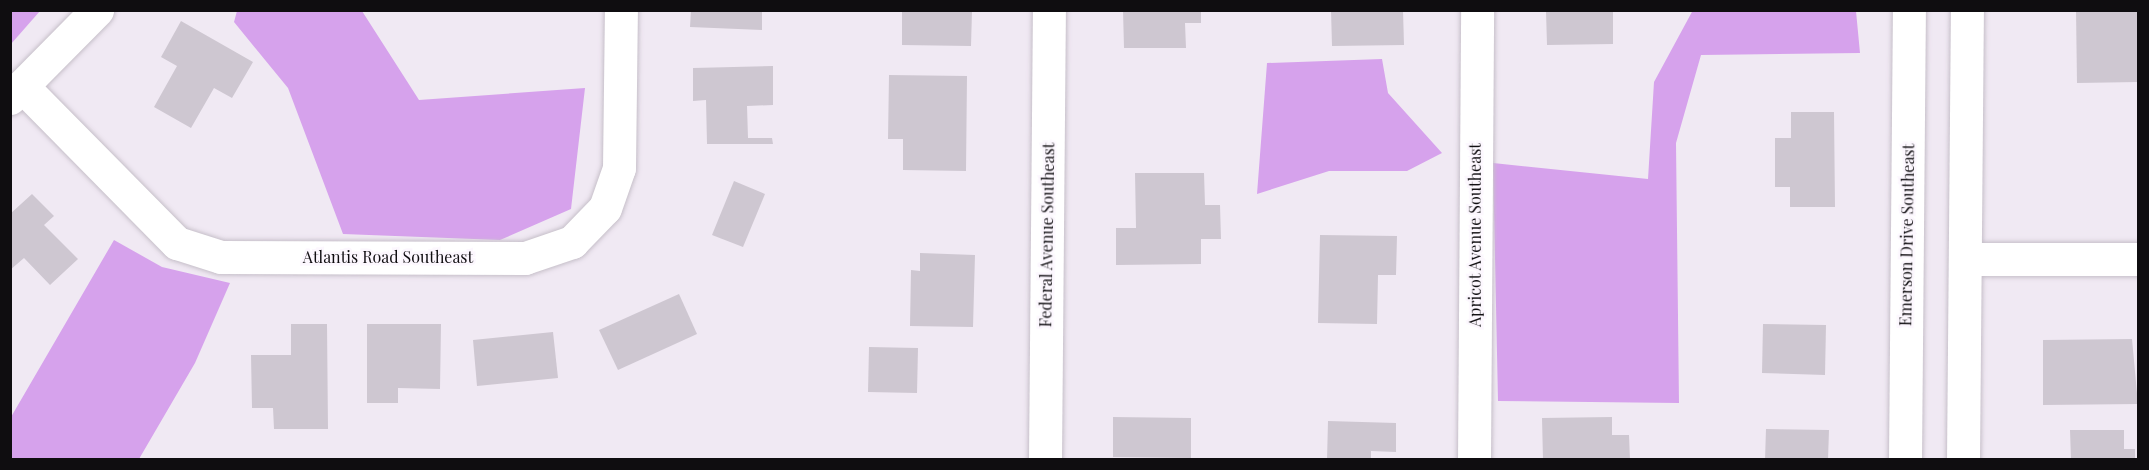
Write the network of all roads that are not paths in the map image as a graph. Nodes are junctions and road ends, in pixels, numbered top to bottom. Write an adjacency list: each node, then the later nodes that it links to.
1 (97, 10): 7 (street)
2 (621, 10): 7 (street, Atlantis Road Southeast)
3 (1049, 10): 10 (street, Federal Avenue Southeast)
4 (1477, 10): 11 (street, Apricot Avenue Southeast)
5 (1909, 10): 12 (street, Emerson Drive Southeast)
6 (1967, 10): 9 (street)
7 (16, 92)
8 (2139, 259): 9 (street)
9 (1965, 260): 13 (street)
10 (1045, 459)
11 (1474, 459)
12 (1905, 459)
13 (1963, 459)

